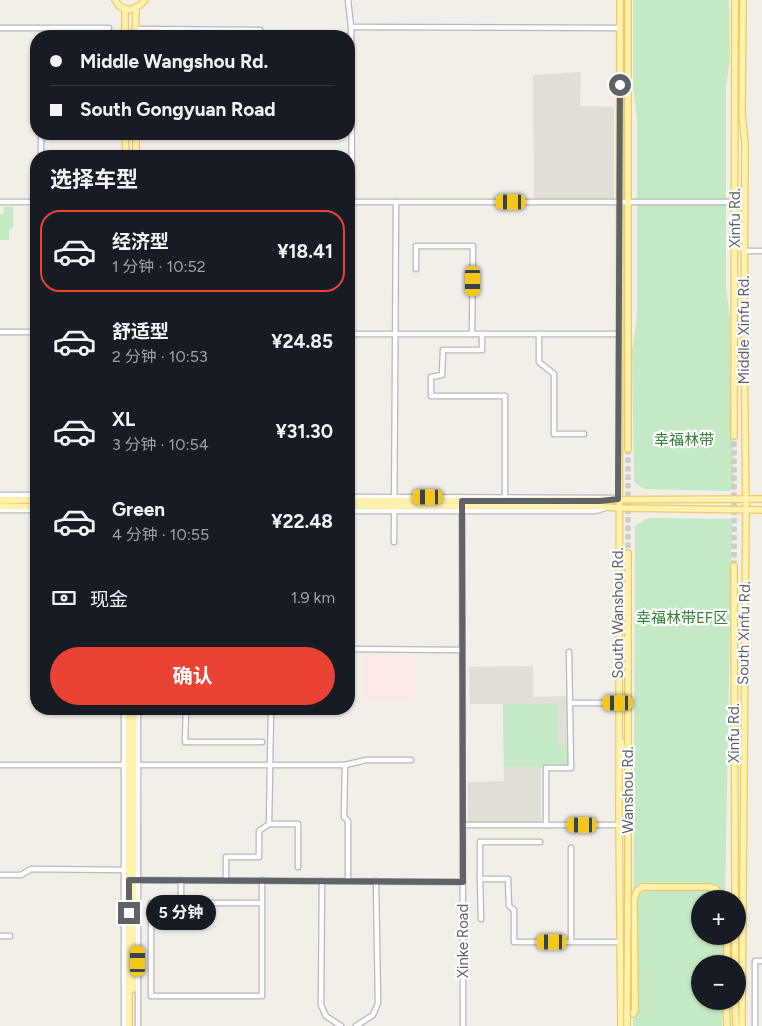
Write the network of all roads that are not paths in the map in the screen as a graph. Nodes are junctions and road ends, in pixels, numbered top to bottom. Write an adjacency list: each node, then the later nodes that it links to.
1 (115, 0): 9 (main road)
2 (145, 0): 8 (main road)
3 (348, 0): 10 (street)
4 (620, 0): 13 (main road)
5 (628, 0): 22 (main road)
6 (735, 0): 23 (main road, Xinfu Rd.)
7 (743, 0): 24 (main road, Middle Xinfu Rd.)
8 (136, 8): 9 (main road); 15 (main road)
9 (125, 9): 14 (main road)
10 (351, 27): 13 (street); 16 (street)
11 (0, 28): 12 (street)
12 (109, 28)
13 (620, 28): 21 (main road)
14 (125, 30)
15 (136, 30)
16 (351, 30)
17 (0, 202): 18 (street)
18 (30, 202)
19 (355, 202): 20 (street)
20 (396, 202): 21 (street); 33 (street)
21 (620, 202): 22 (street); 28 (main road)
22 (629, 202): 23 (street); 25 (main road)
23 (734, 202): 24 (street); 39 (main road, Xinfu Rd.)
24 (744, 202): 26 (main road, Middle Xinfu Rd.)
25 (629, 218): 28 (main road); 40 (main road)
26 (744, 250): 27 (street); 46 (main road, Middle Xinfu Rd.)
27 (762, 251)
28 (620, 258): 37 (main road, South Wanshou Rd.)
29 (416, 269): 34 (street)
30 (0, 332): 31 (street)
31 (30, 332)
32 (355, 334): 33 (street)
33 (394, 334): 34 (street); 51 (street)
34 (472, 334): 35 (street)
35 (482, 334): 36 (street); 43 (street)
36 (538, 334): 37 (street); 38 (street)
37 (618, 334): 45 (main road, South Wanshou Rd.)
38 (584, 434)
39 (734, 436)
40 (628, 449)
41 (0, 494): 42 (street)
42 (30, 494)
43 (505, 497): 45 (street); 52 (street)
44 (355, 498): 51 (street)
45 (618, 499): 46 (main road); 52 (main road); 56 (main road, South Wanshou Rd.)
46 (746, 499): 47 (main road); 57 (main road, Middle Xinfu Rd.)
47 (762, 499)
48 (0, 500): 49 (main road)
49 (30, 500)
50 (355, 501): 51 (main road)
51 (395, 504): 52 (main road); 52 (street); 53 (main road); 59 (street); 60 (street)
52 (462, 504): 56 (main road); 64 (street, Xinke Road)
53 (355, 506)
54 (0, 508): 55 (main road)
55 (30, 508)
56 (618, 508): 57 (main road); 66 (main road, South Wanshou Rd.)
57 (746, 510): 58 (main road); 78 (main road, South Xinfu Rd.)
58 (762, 510)
59 (355, 511)
60 (394, 542)
61 (628, 553): 83 (main road, Wanshou Rd.)
62 (734, 566): 75 (main road, Xinfu Rd.)
63 (355, 649): 64 (street)
64 (462, 650): 85 (street, Xinke Road)
65 (569, 652): 67 (street)
66 (618, 703): 67 (street); 74 (main road, South Wanshou Rd.)
67 (570, 704): 86 (street)
68 (125, 715): 79 (street)
69 (129, 715): 79 (main road)
70 (134, 715): 79 (main road)
71 (137, 715): 79 (street)
72 (186, 715): 76 (street)
73 (271, 715): 82 (street)
74 (618, 724): 83 (main road); 87 (main road, South Wanshou Rd.)
75 (734, 730): 78 (main road); 103 (main road, Xinfu Rd.)
76 (262, 742)
77 (411, 760): 81 (street)
78 (743, 763): 125 (main road, South Xinfu Rd.)
79 (131, 764): 80 (street); 82 (street); 91 (main road); 94 (main road)
80 (0, 765)
81 (344, 765): 82 (street); 99 (street)
82 (270, 766): 84 (street)
83 (628, 780): 122 (main road, Wanshou Rd., bridge)
84 (269, 824): 90 (street); 96 (street)
85 (463, 825): 86 (street); 101 (street, Xinke Road)
86 (546, 825): 87 (street)
87 (619, 825): 110 (main road, South Wanshou Rd.)
88 (540, 842): 93 (street)
89 (571, 848): 109 (street)
90 (298, 867)
91 (127, 870): 92 (street); 94 (main road)
92 (0, 875)
93 (480, 879): 106 (street); 109 (street)
94 (131, 880): 95 (street); 115 (street); 116 (main road); 117 (street)
95 (181, 880): 96 (street); 104 (street)
96 (226, 880): 97 (street)
97 (262, 880): 98 (street); 105 (street)
98 (322, 881): 99 (street); 118 (street)
99 (348, 881): 100 (street)
100 (376, 881): 101 (street); 119 (street)
101 (463, 882): 120 (street, Xinke Road)
102 (717, 890): 114 (main road)
103 (735, 890)
104 (181, 903): 105 (street); 105 (street)
105 (262, 903)
106 (480, 919)
107 (0, 936): 108 (street)
108 (10, 936)
109 (571, 942): 110 (street)
110 (620, 942): 114 (main road, South Wanshou Rd.)
111 (762, 961): 126 (street)
112 (726, 1010): 123 (main road)
113 (736, 1010): 124 (main road)
114 (621, 1014): 121 (main road, South Wanshou Rd.)
115 (124, 1026)
116 (131, 1026)
117 (138, 1026)
118 (341, 1026)
119 (356, 1026)
120 (463, 1026)
121 (622, 1026)
122 (627, 1026)
123 (727, 1026)
124 (736, 1026)
125 (742, 1026)
126 (755, 1026)

